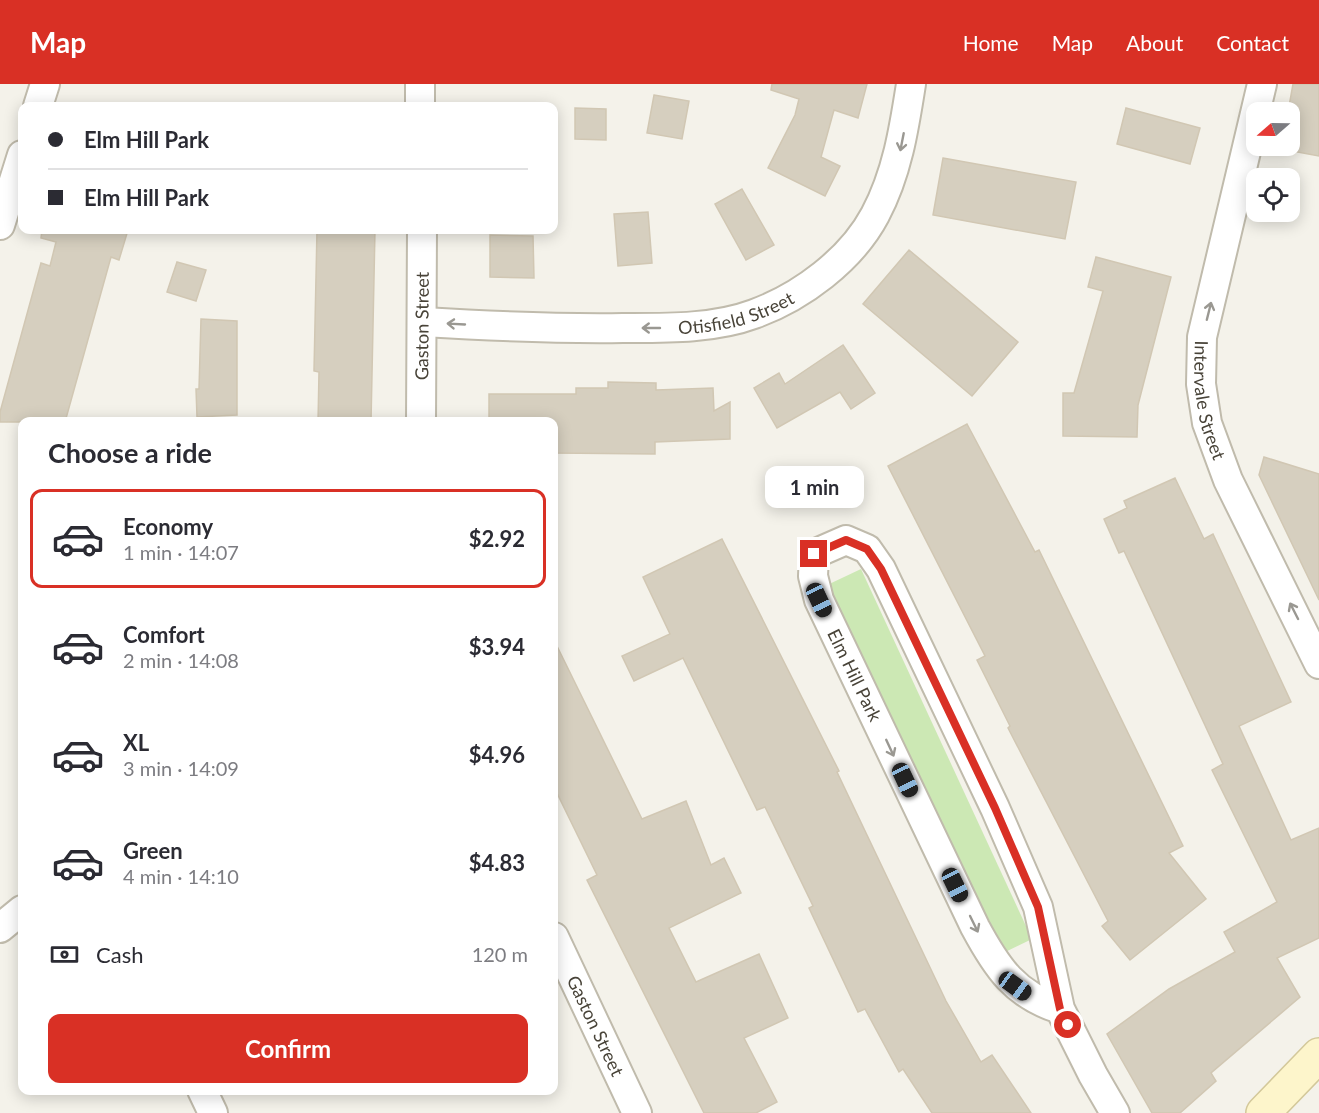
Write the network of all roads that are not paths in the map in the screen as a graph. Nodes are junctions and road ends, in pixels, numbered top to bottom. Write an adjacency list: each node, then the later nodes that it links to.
1 (45, 84): 5 (street)
2 (420, 84): 6 (street)
3 (911, 84): 10 (street, Otisfield Street, one-way to 10)
4 (1262, 84): 12 (street, Intervale Street, one-way to 4)
5 (39, 102)
6 (420, 102)
7 (18, 168): 8 (street)
8 (0, 225)
9 (422, 234): 10 (street, Gaston Street)
10 (423, 322): 11 (street, Gaston Street)
11 (421, 417)
12 (1319, 664)
13 (18, 913): 14 (street)
14 (0, 928)
15 (558, 944): 20 (street, Gaston Street)
16 (1060, 1009): 16 (street, Elm Hill Park, one-way to 16); 21 (street, Elm Hill Park)
17 (1319, 1055): 22 (main road)
18 (204, 1095): 19 (street)
19 (213, 1113)
20 (638, 1113)
21 (1115, 1113)
22 (1263, 1113)

